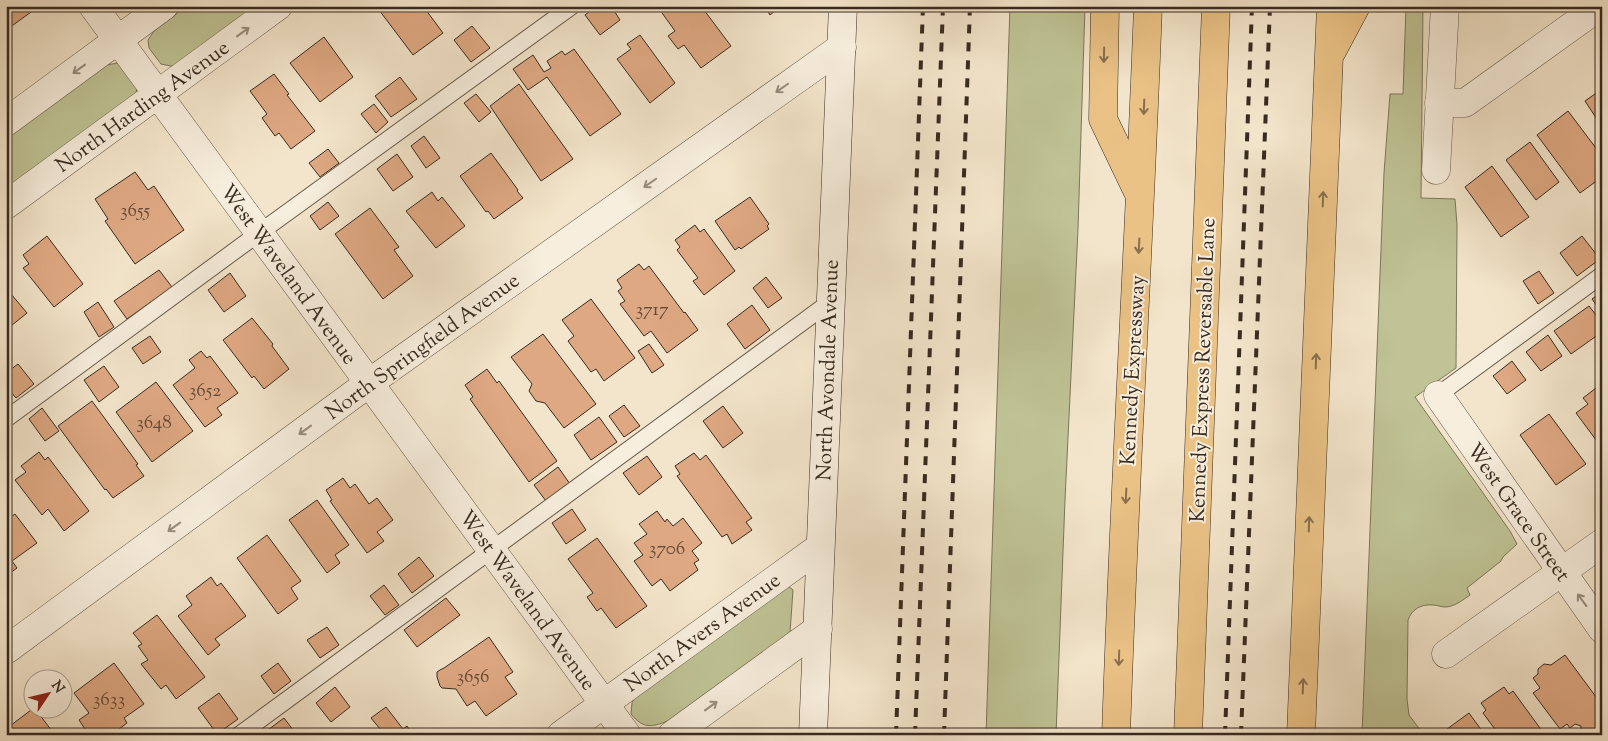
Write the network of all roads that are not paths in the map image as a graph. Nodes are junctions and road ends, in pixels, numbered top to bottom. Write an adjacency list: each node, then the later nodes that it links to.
1 (93, 6): 13 (street, West Waveland Avenue)
2 (164, 6): 13 (street)
3 (278, 6): 16 (street, North Harding Avenue, one-way to 3)
4 (572, 6): 22 (lane)
5 (843, 6): 14 (street, North Avondale Avenue)
6 (1105, 6): 20 (highway, one-way to 20)
7 (1148, 6): 20 (highway, Kennedy Expressway, one-way to 20)
8 (1216, 6): 43 (highway, Kennedy Express Reversable Lane)
9 (1331, 6): 15 (highway)
10 (1356, 6): 15 (highway)
11 (1446, 6): 17 (street)
12 (1600, 6): 17 (street)
13 (118, 40): 16 (street, West Waveland Avenue); 18 (street, one-way to 18)
14 (842, 47): 24 (street, North Avondale Avenue); 25 (street, North Springfield Avenue, one-way to 25)
15 (1329, 57): 44 (highway, one-way to 15)
16 (157, 94): 21 (street, North Harding Avenue); 22 (street, West Waveland Avenue)
17 (1439, 103): 19 (street)
18 (6, 122)
19 (1436, 170)
20 (1141, 197): 42 (highway, Kennedy Expressway, one-way to 42)
21 (6, 205)
22 (259, 233): 25 (street, West Waveland Avenue); 27 (lane)
23 (1602, 275): 26 (lane)
24 (830, 302): 29 (street, North Avondale Avenue); 30 (lane)
25 (369, 383): 30 (street, West Waveland Avenue); 34 (street, North Springfield Avenue, one-way to 34)
26 (1438, 395): 31 (street, West Grace Street)
27 (6, 419)
28 (1602, 543): 31 (street)
29 (820, 547): 32 (street, North Avondale Avenue); 36 (street, North Avers Avenue)
30 (491, 550): 36 (street, West Waveland Avenue); 37 (lane)
31 (1562, 572): 33 (street, West Grace Street, one-way to 31); 35 (street)
32 (818, 629): 40 (street, one-way to 32); 41 (street, North Avondale Avenue)
33 (1602, 629)
34 (6, 650)
35 (1446, 654)
36 (604, 704): 38 (street, North Avers Avenue); 39 (street, West Waveland Avenue)
37 (239, 735)
38 (561, 735)
39 (627, 735)
40 (672, 735)
41 (813, 735)
42 (1116, 735)
43 (1188, 735)
44 (1301, 735)

